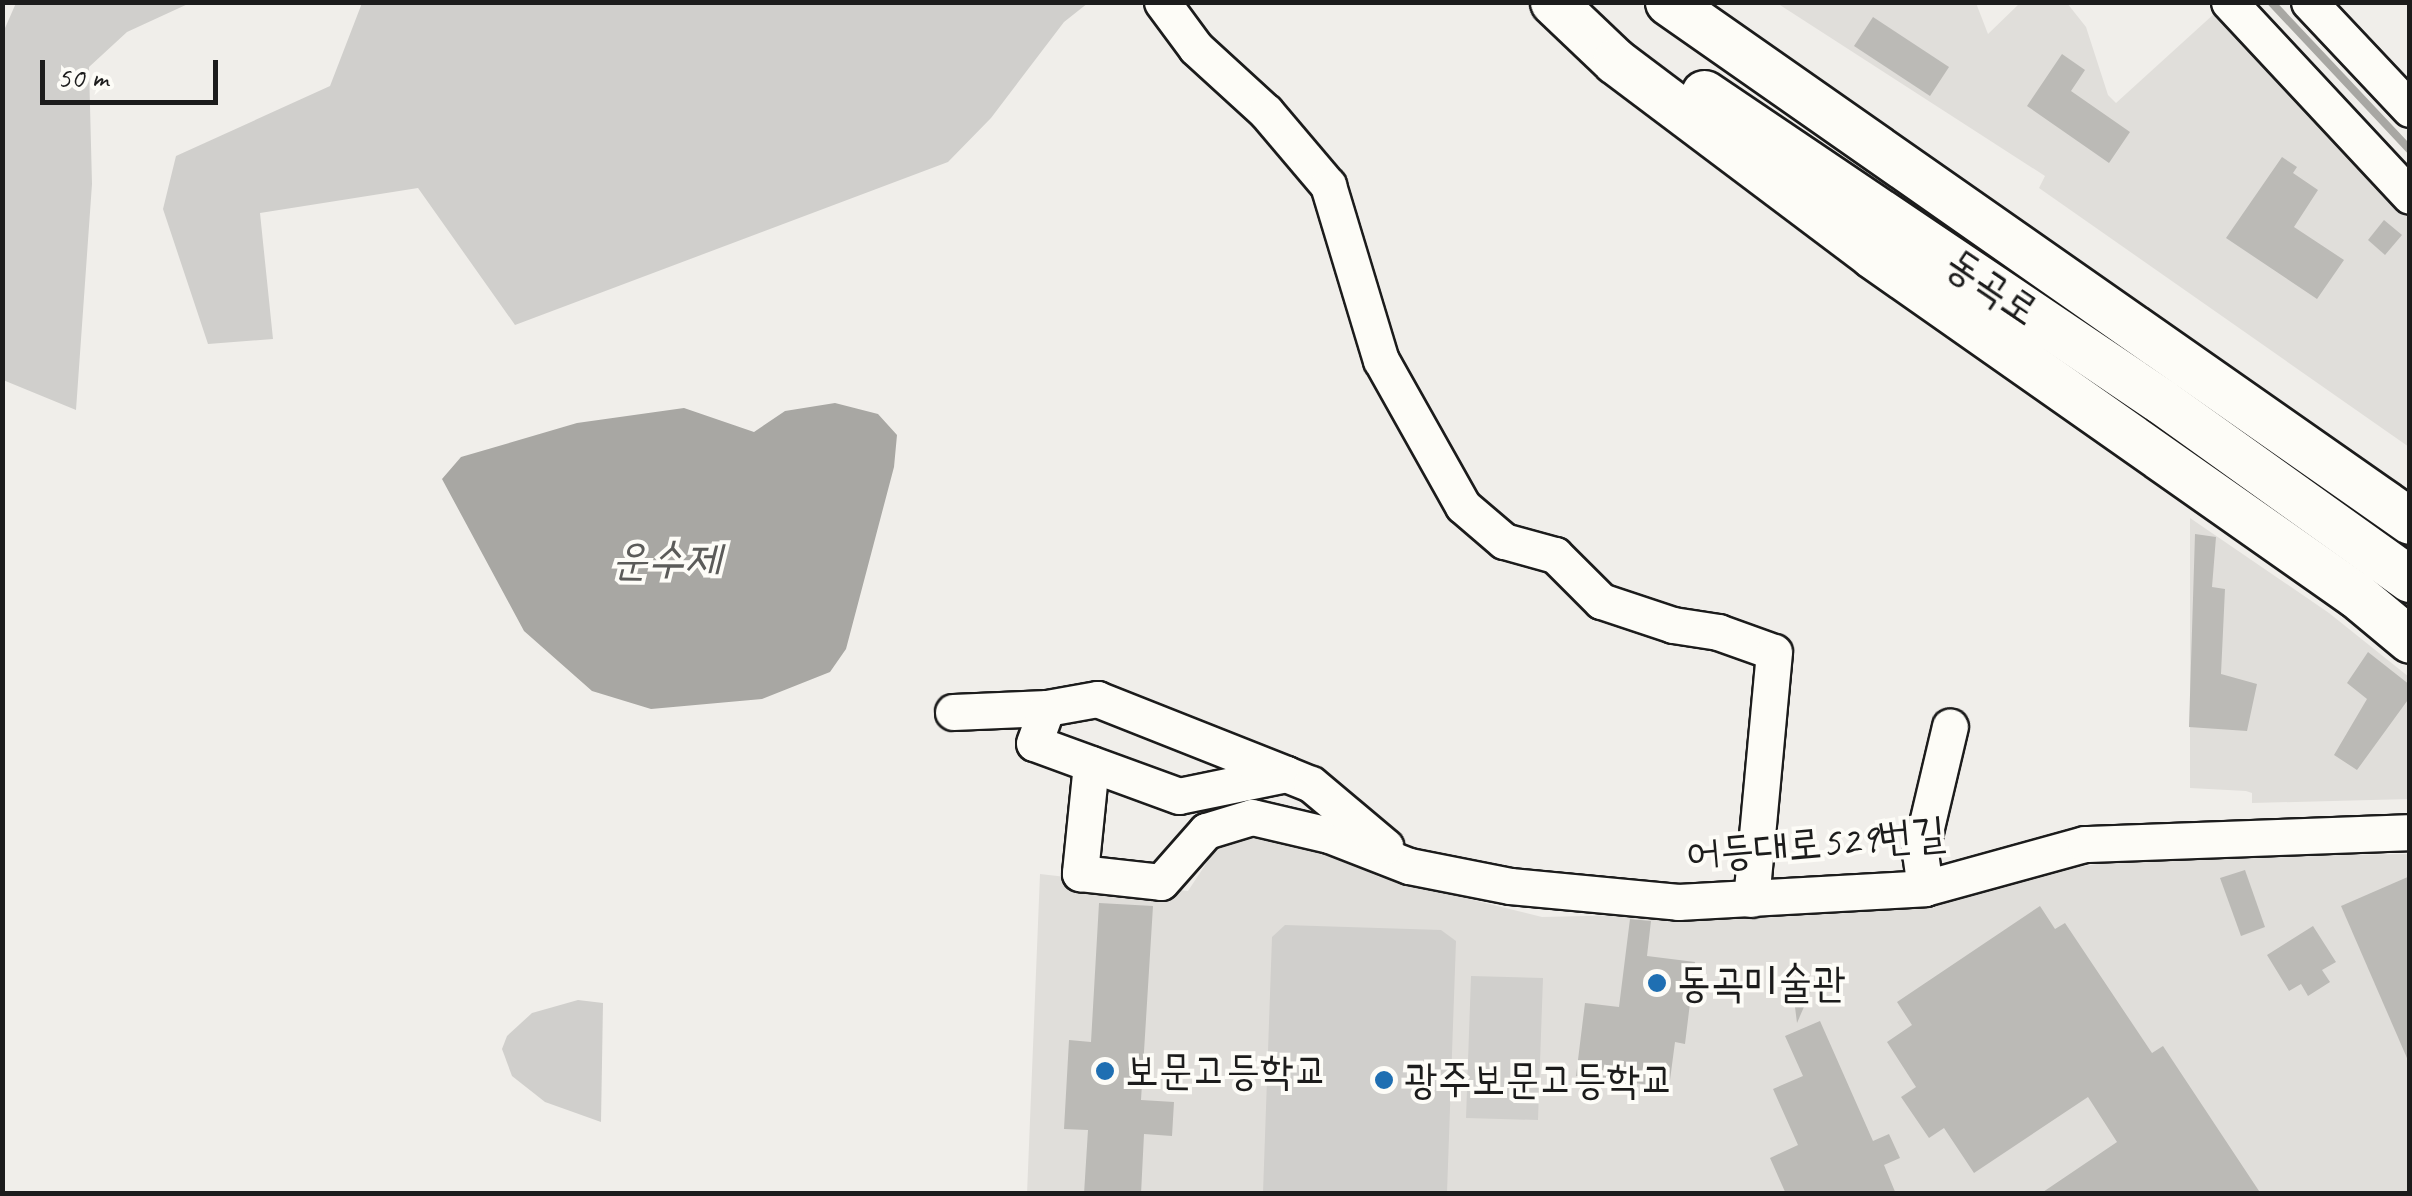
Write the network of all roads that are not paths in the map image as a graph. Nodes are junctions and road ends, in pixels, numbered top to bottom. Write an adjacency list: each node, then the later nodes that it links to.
1 (1162, 2): 22 (street)
2 (1552, 2): 13 (main road)
3 (1569, 2): 12 (main road, 동곡로)
4 (1668, 2): 11 (main road, 동곡로)
5 (1710, 2): 10 (main road)
6 (2229, 2): 9 (street)
7 (2309, 2): 8 (street)
8 (2410, 109)
9 (2410, 196)
10 (2410, 483)
11 (2410, 521)
12 (2410, 579)
13 (2410, 640)
14 (1047, 708): 15 (street); 17 (street); 18 (street)
15 (953, 712)
16 (1950, 726): 21 (street)
17 (1091, 764): 18 (street); 20 (street, 어등대로529번길)
18 (1286, 774): 20 (street)
19 (2410, 832): 21 (street, 어등대로529번길)
20 (1409, 866): 22 (street, 어등대로529번길)
21 (1925, 888): 22 (street, 어등대로529번길)
22 (1751, 899)

